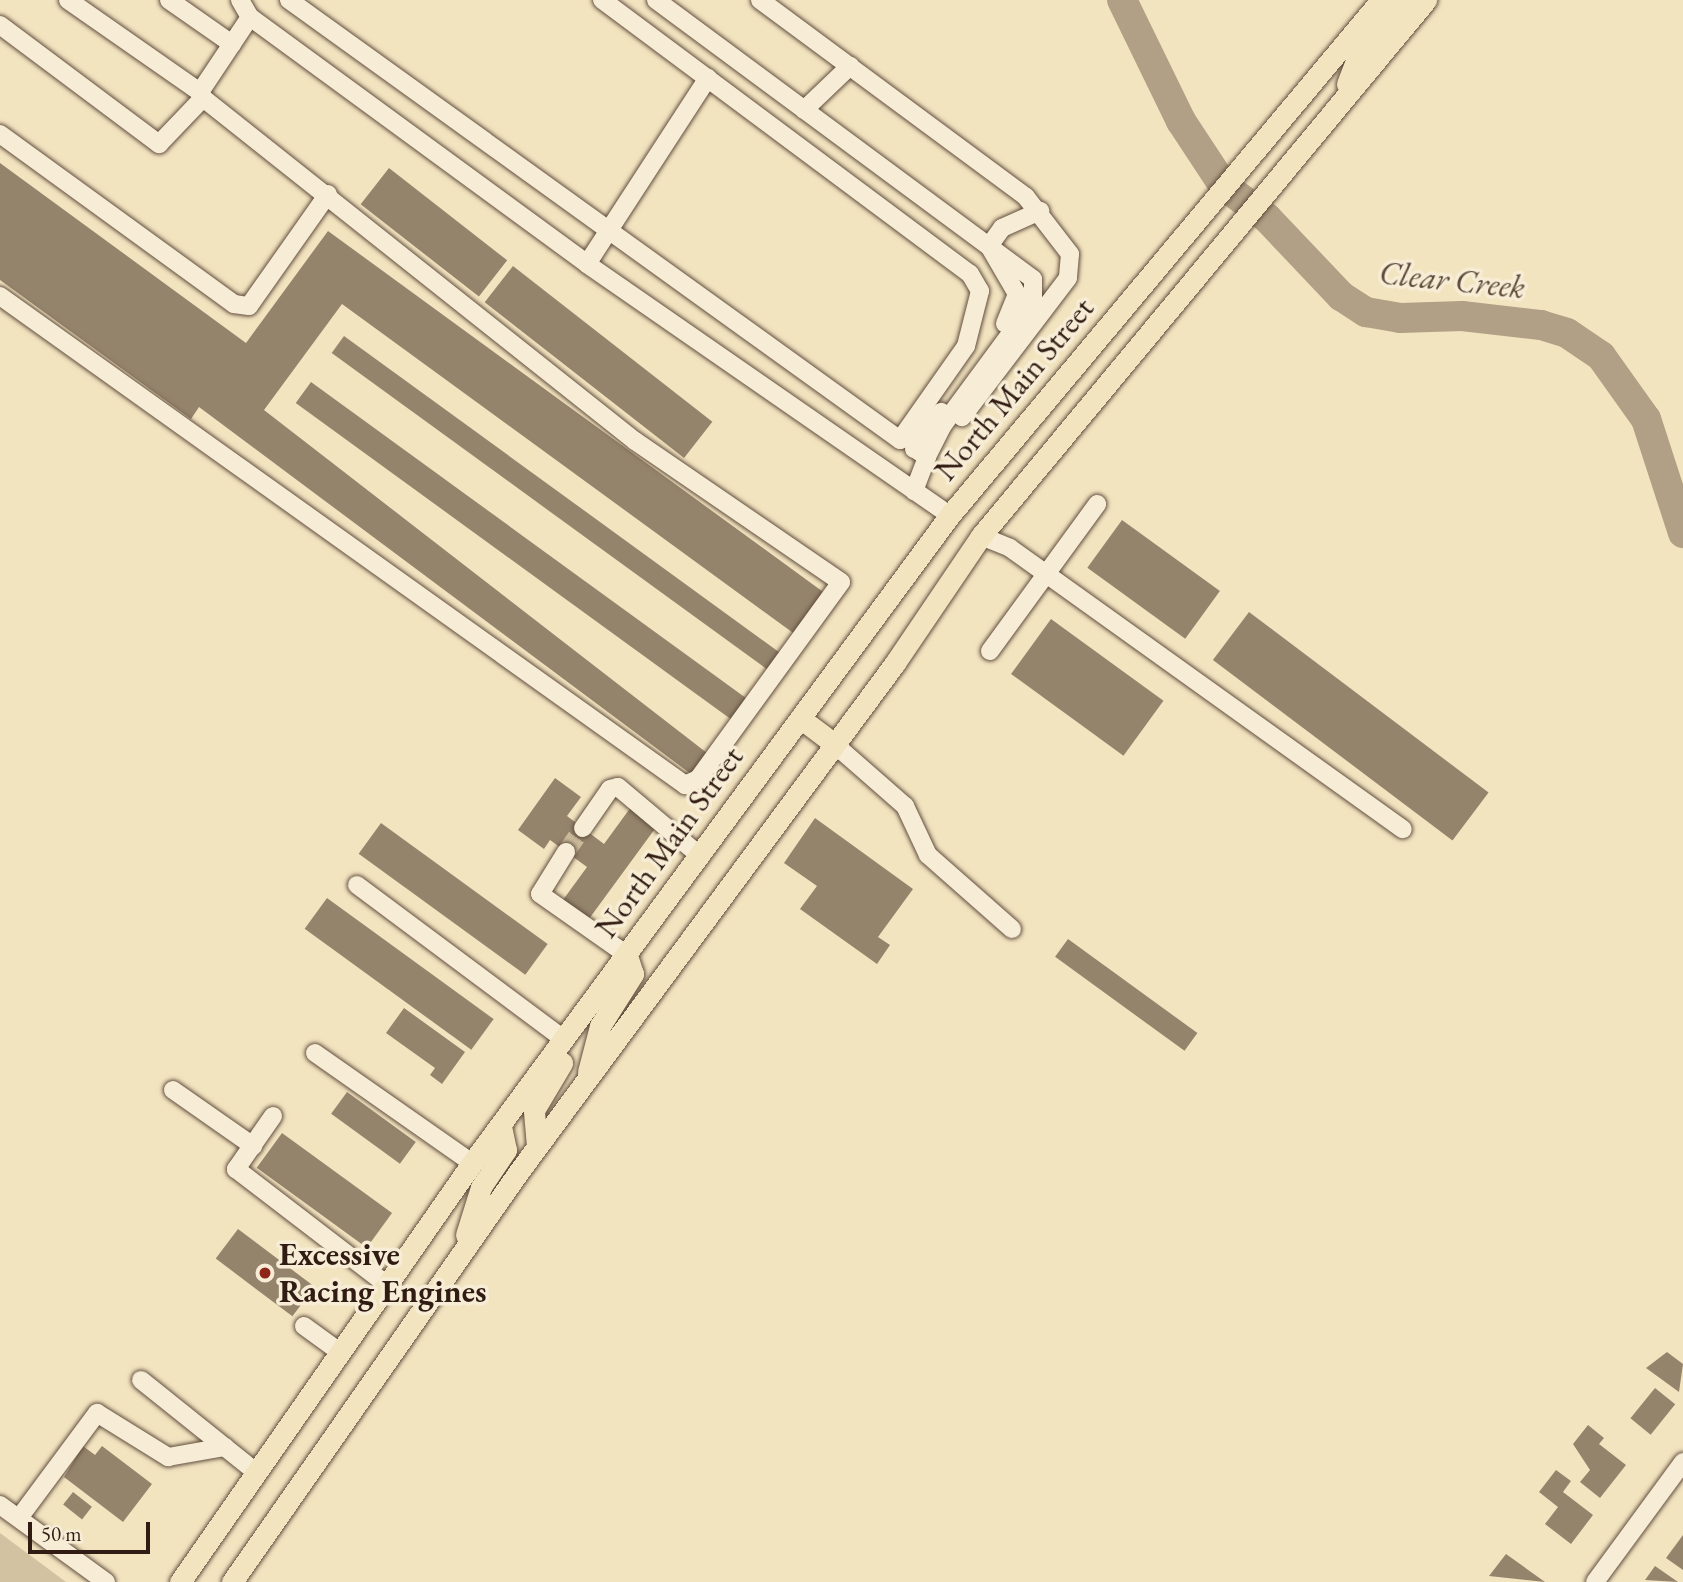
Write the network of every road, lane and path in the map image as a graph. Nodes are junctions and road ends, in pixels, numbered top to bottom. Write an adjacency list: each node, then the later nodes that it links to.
1 (68, 0): 16 (street)
2 (169, 0): 13 (street)
3 (240, 0): 11 (street)
4 (289, 0): 22 (street)
5 (602, 0): 15 (street)
6 (656, 0): 18 (street)
7 (760, 0): 14 (street)
8 (1381, 0): 29 (main road, North Main Street)
9 (1404, 0): 17 (main road)
10 (1426, 0): 17 (main road, North Main Street)
11 (250, 17): 13 (street); 24 (street)
12 (0, 25): 16 (street)
13 (232, 44): 16 (street)
14 (850, 66): 18 (street); 21 (street)
15 (708, 78): 22 (street); 26 (street)
16 (201, 95): 20 (street)
17 (1343, 100): 30 (main road, North Main Street)
18 (804, 110): 23 (street)
19 (0, 134): 20 (street)
20 (328, 194): 25 (street)
21 (1040, 211): 23 (street); 26 (street)
22 (607, 233): 24 (street); 26 (street)
23 (989, 246): 26 (street)
24 (587, 264): 27 (street)
25 (0, 296)
26 (914, 449): 27 (street)
27 (914, 491): 29 (street)
28 (1097, 504): 31 (street)
29 (950, 515): 30 (main road); 33 (main road, North Main Street)
30 (981, 536): 31 (street); 34 (main road, North Main Street)
31 (1046, 575): 32 (street); 36 (street)
32 (990, 651)
33 (800, 718): 34 (main road); 38 (main road, North Main Street)
34 (833, 743): 40 (street); 44 (main road, North Main Street)
35 (583, 828): 38 (street)
36 (1404, 829)
37 (566, 852): 41 (street)
38 (699, 855): 41 (main road, North Main Street)
39 (357, 885): 42 (street)
40 (1012, 929)
41 (627, 955): 42 (main road, North Main Street); 44 (main road)
42 (565, 1040): 47 (main road, North Main Street); 49 (main road)
43 (314, 1053): 50 (street)
44 (586, 1080): 49 (main road, North Main Street)
45 (173, 1090): 48 (street)
46 (273, 1116): 48 (street)
47 (501, 1126): 50 (main road, North Main Street); 51 (main road)
48 (253, 1146): 52 (street)
49 (537, 1146): 51 (main road, North Main Street)
50 (472, 1163): 52 (main road, North Main Street)
51 (460, 1254): 63 (main road, North Main Street)
52 (387, 1284): 54 (main road, North Main Street)
53 (304, 1326): 54 (street)
54 (341, 1353): 58 (main road, North Main Street)
55 (141, 1380): 56 (street)
56 (225, 1447): 58 (street); 60 (street)
57 (1683, 1462): 64 (street)
58 (256, 1472): 62 (main road, North Main Street)
59 (0, 1505): 60 (street)
60 (19, 1518): 61 (street)
61 (106, 1582)
62 (180, 1582)
63 (232, 1582)
64 (1595, 1582)

